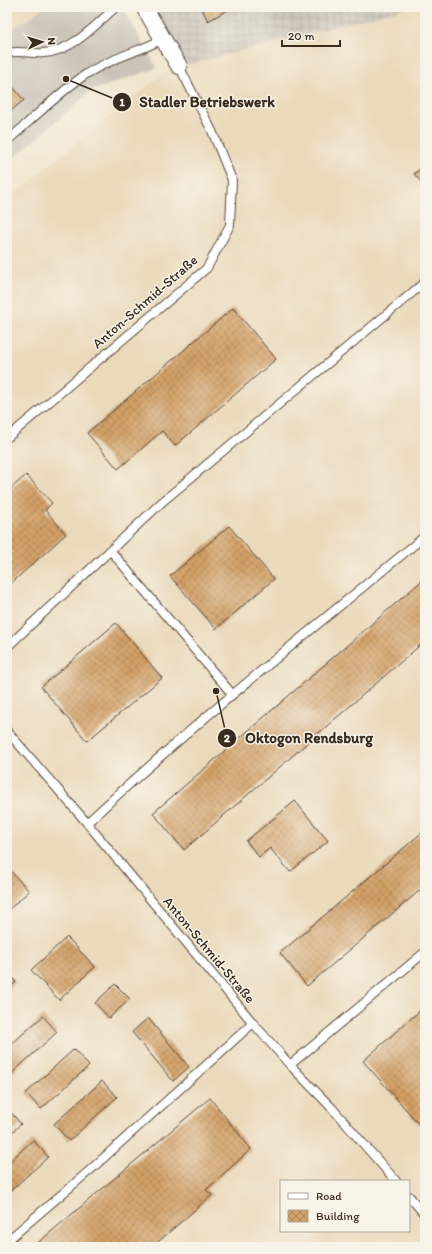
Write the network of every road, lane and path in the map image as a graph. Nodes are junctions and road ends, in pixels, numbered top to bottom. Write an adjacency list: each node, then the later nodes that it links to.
1 (116, 7): 4 (lane)
2 (144, 7): 3 (street)
3 (163, 39): 5 (street); 6 (lane)
4 (7, 53)
5 (179, 66): 8 (lane, Anton-Schmid-Straße)
6 (7, 141)
7 (425, 282): 10 (lane)
8 (7, 438)
9 (425, 536): 12 (lane)
10 (110, 550): 11 (lane); 12 (lane)
11 (7, 647)
12 (232, 694): 14 (lane)
13 (7, 731): 14 (lane, Anton-Schmid-Straße)
14 (87, 823): 16 (lane, Anton-Schmid-Straße)
15 (425, 952): 17 (lane)
16 (253, 1023): 17 (lane, Anton-Schmid-Straße); 21 (lane)
17 (290, 1065): 18 (lane, Anton-Schmid-Straße)
18 (395, 1180)
19 (410, 1197): 20 (lane)
20 (425, 1215)
21 (7, 1241)

